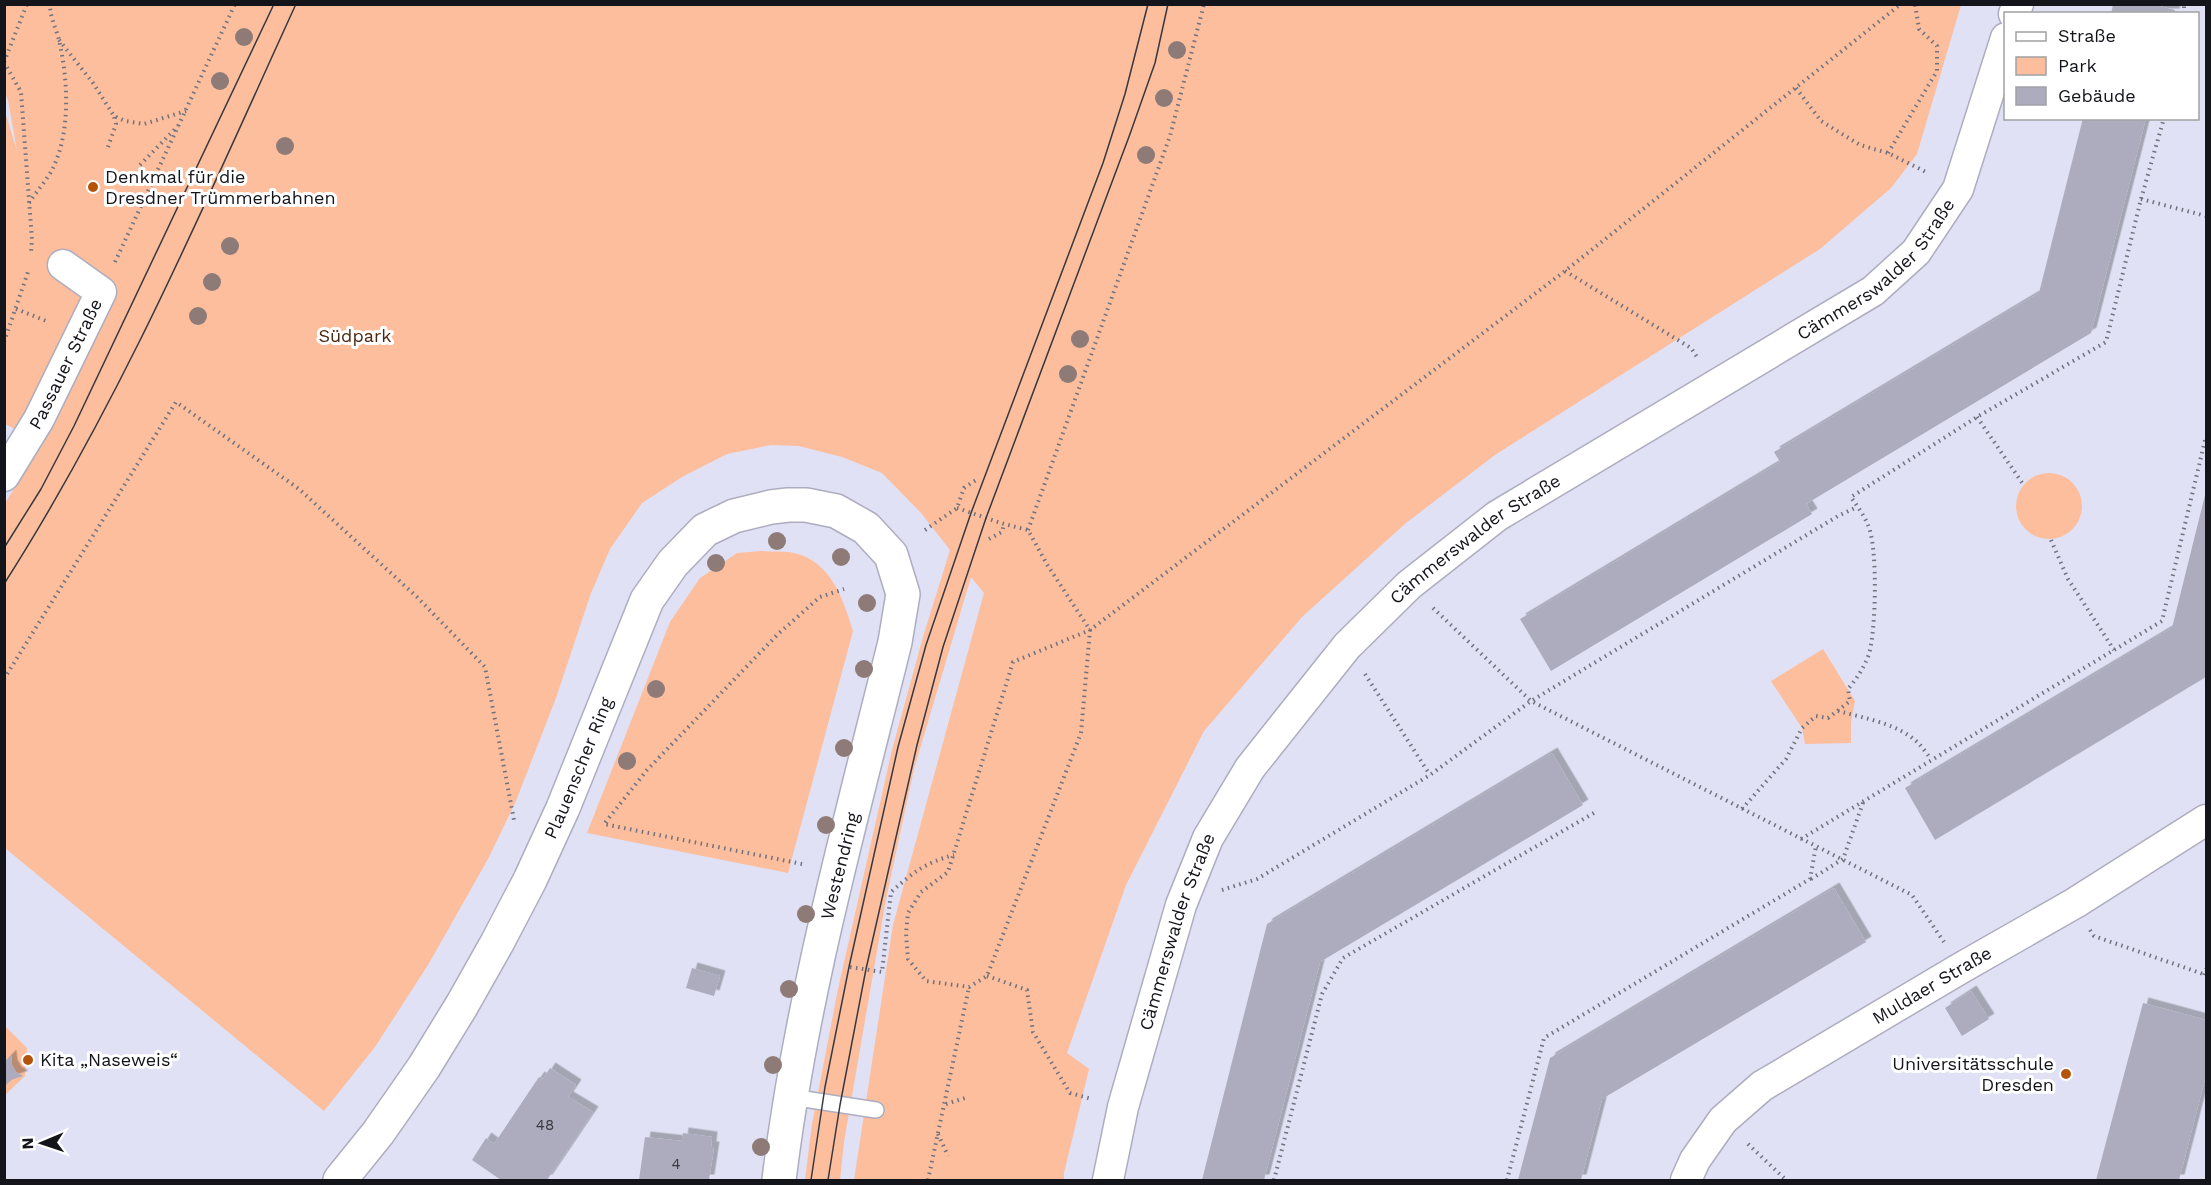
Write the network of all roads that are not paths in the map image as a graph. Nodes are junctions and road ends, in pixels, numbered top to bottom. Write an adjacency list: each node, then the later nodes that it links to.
1 (2004, 44): 10 (street, Cämmerswalder Straße)
2 (63, 265): 3 (street, Passauer Straße)
3 (4, 476)
4 (891, 555): 6 (street, Westendring); 8 (street, Plauenscher Ring)
5 (2206, 820): 11 (street, Muldaer Straße)
6 (791, 1097): 7 (lane); 9 (street, Westendring)
7 (876, 1110)
8 (340, 1180)
9 (779, 1180)
10 (1108, 1180)
11 (1686, 1180)

